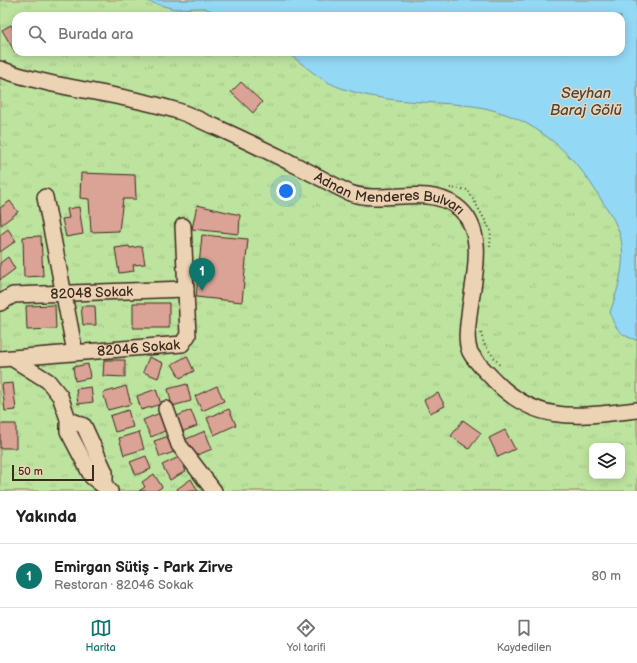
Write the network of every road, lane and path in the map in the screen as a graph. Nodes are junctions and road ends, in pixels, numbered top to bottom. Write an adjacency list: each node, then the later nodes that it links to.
1 (0, 69): 14 (street, Adnan Menderes Bulvarı)
2 (447, 188): 5 (path)
3 (44, 197): 7 (street)
4 (183, 226): 6 (street, 82046 Sokak)
5 (489, 252)
6 (186, 289): 7 (street, 82048 Sokak); 10 (street, 82046 Sokak)
7 (63, 292): 8 (street, 82048 Sokak); 10 (street)
8 (0, 303)
9 (480, 331): 12 (path)
10 (75, 352): 11 (street, 82046 Sokak)
11 (7, 359): 15 (street)
12 (505, 372)
13 (166, 409): 16 (street)
14 (637, 410)
15 (108, 488)
16 (214, 491)

